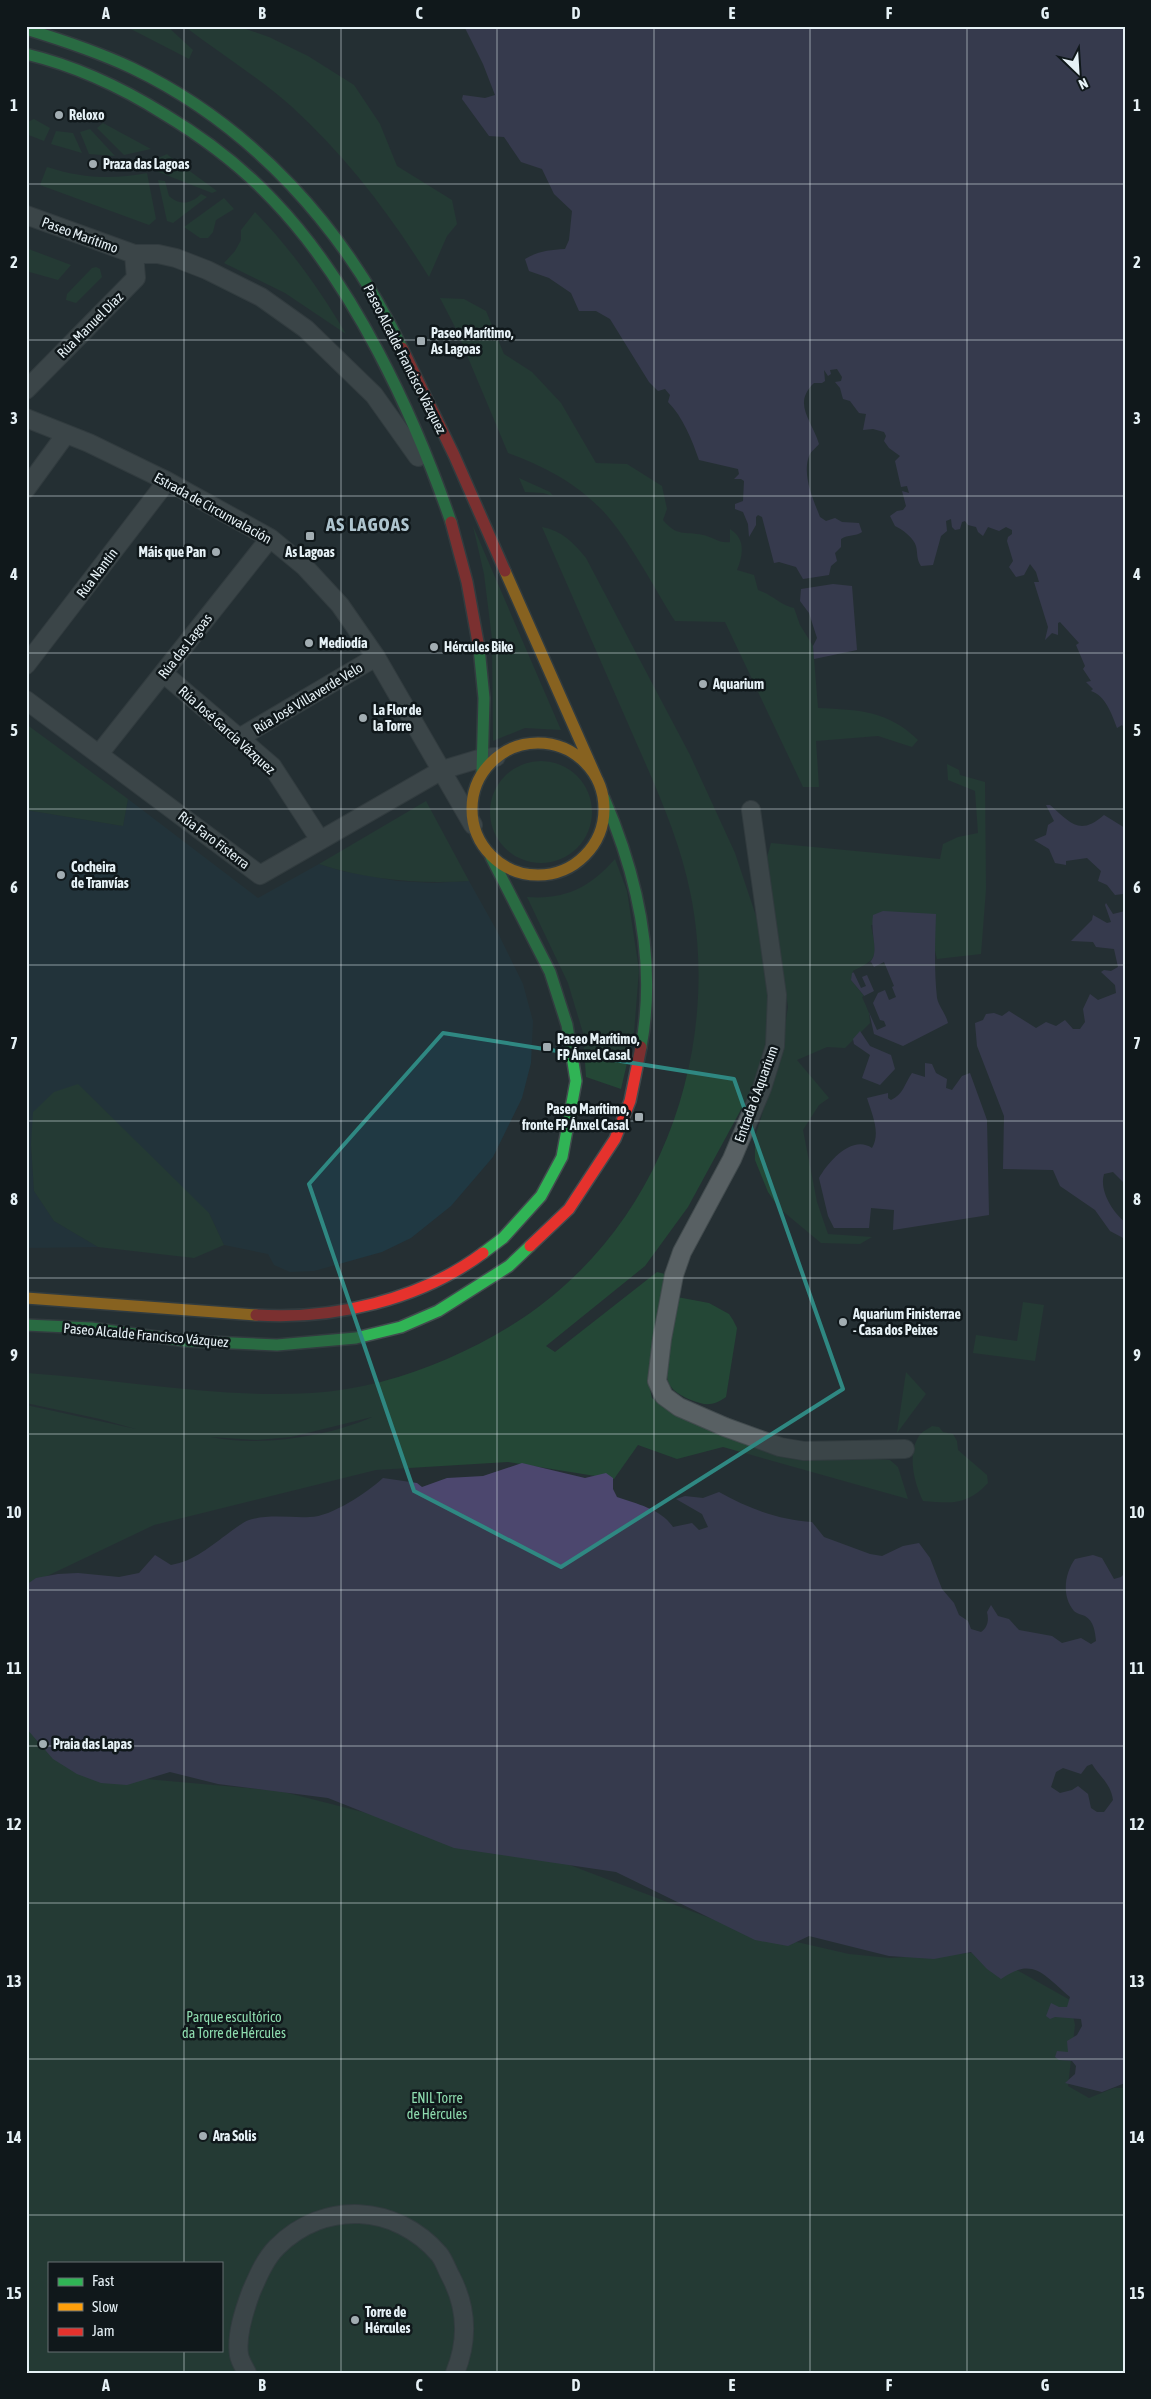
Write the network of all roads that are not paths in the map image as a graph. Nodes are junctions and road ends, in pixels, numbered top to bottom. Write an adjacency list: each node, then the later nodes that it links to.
1 (26, 29): 20 (main road, Paseo Alcalde Francisco Vázquez)
2 (26, 54): 9 (main road, Paseo Alcalde Francisco Vázquez)
3 (26, 215): 4 (street, Paseo Marítimo)
4 (134, 254): 5 (street, Rúa Manuel Díaz); 9 (street, Paseo Alcalde Francisco Vázquez)
5 (26, 390)
6 (26, 418): 7 (street, Estrada de Circunvalación)
7 (66, 434): 8 (street, Estrada de Circunvalación); 10 (street)
8 (167, 481): 11 (street, Estrada de Circunvalación); 13 (street, Rúa Nantín)
9 (438, 484): 18 (main road, Paseo Alcalde Francisco Vázquez)
10 (26, 489)
11 (270, 538): 12 (street, Estrada de Circunvalación); 14 (street, Rúa das Lagoas)
12 (376, 657): 16 (street, Rúa José Villaverde Velo); 19 (street, Estrada de Circunvalación)
13 (26, 665)
14 (163, 673): 16 (street, Rúa José García Vázquez); 17 (street, Rúa das Lagoas)
15 (26, 700): 17 (street, Rúa Faro Fisterra)
16 (239, 738): 24 (street, Rúa José García Vázquez)
17 (99, 754): 24 (street, Rúa Faro Fisterra)
18 (487, 763): 19 (street, Rúa Faro Fisterra); 20 (main road); 23 (main road)
19 (442, 770): 23 (street, Estrada de Circunvalación); 24 (street, Rúa Faro Fisterra)
20 (597, 779): 21 (main road)
21 (604, 798): 25 (main road); 27 (main road, Paseo Alcalde Francisco Vázquez)
22 (751, 810): 28 (street, Entrada ó Aquarium)
23 (473, 824): 25 (main road)
24 (320, 840)
25 (491, 856): 26 (main road, Paseo Alcalde Francisco Vázquez)
26 (26, 1298)
27 (26, 1325)
28 (904, 1449)
29 (247, 2373): 30 (street)
30 (455, 2373)

